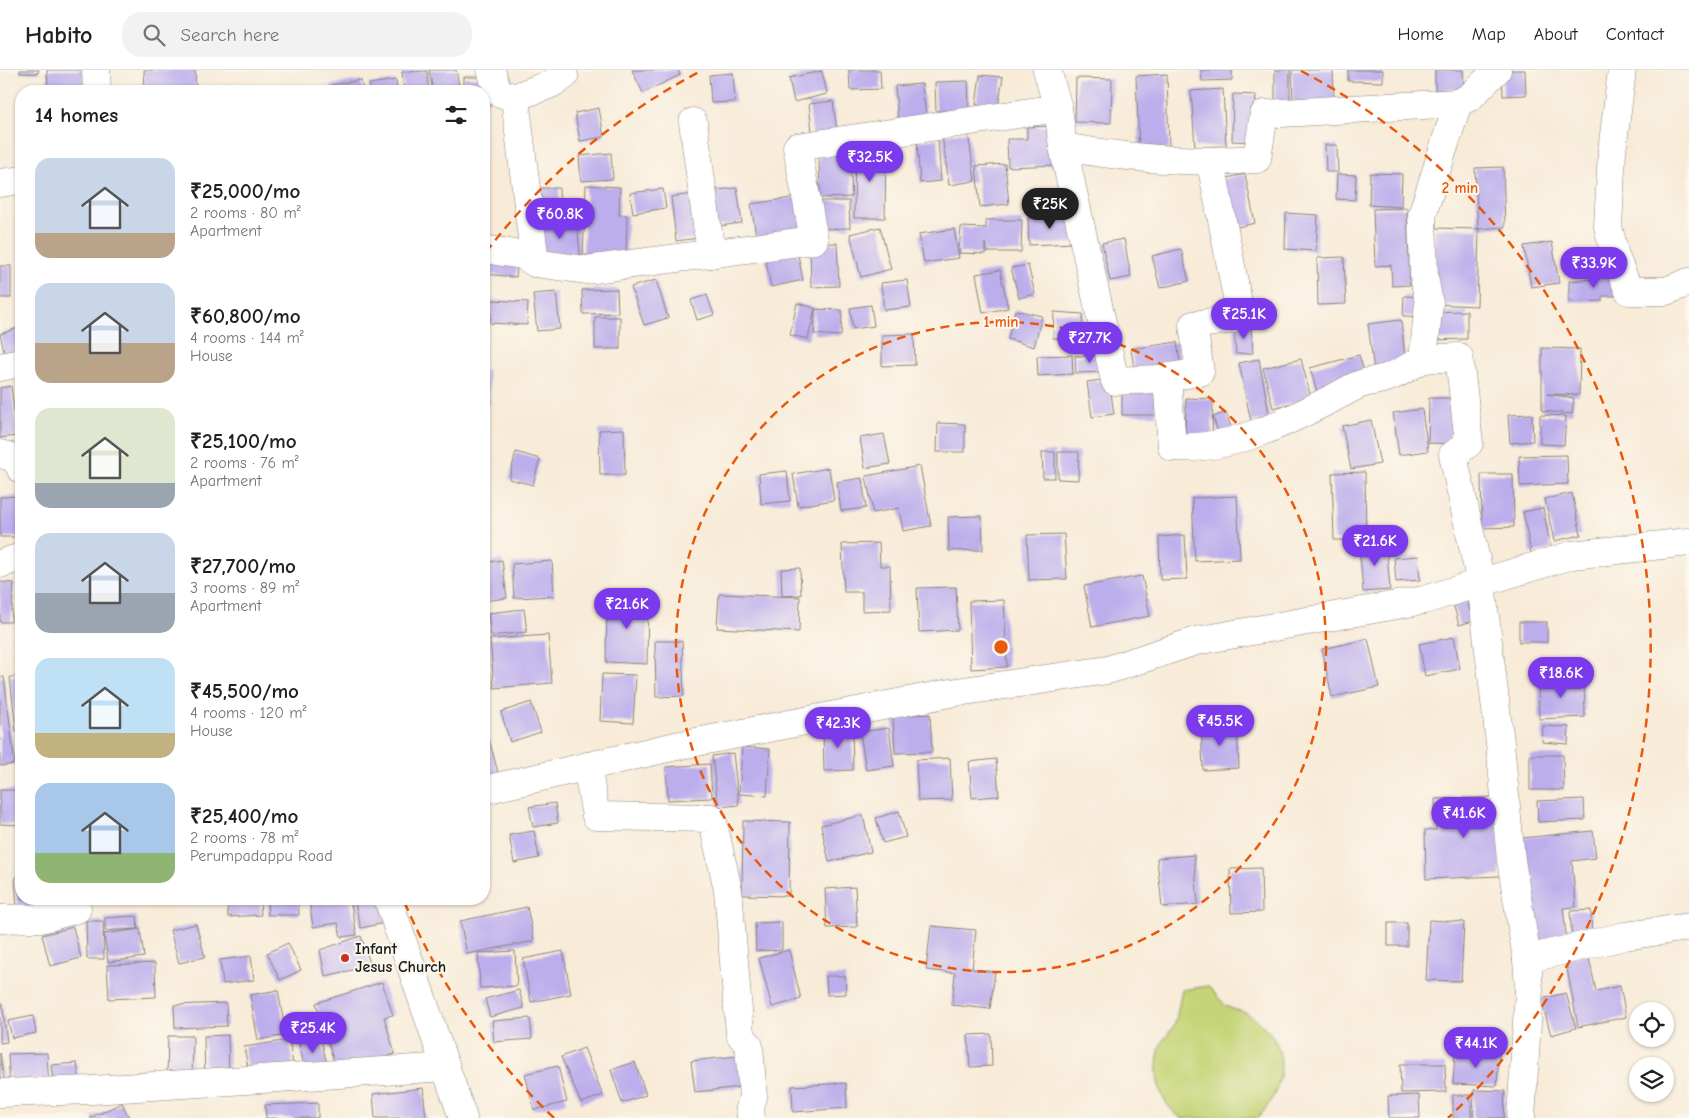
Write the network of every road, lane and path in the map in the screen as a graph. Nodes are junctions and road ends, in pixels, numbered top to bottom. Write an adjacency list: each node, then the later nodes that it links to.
1 (96, 70): 7 (street)
2 (490, 70): 8 (street)
3 (563, 70): 8 (street)
4 (1047, 70): 10 (street)
5 (1496, 70): 9 (street)
6 (1622, 70): 19 (street)
7 (97, 85)
8 (515, 98): 18 (street)
9 (1458, 103): 13 (street); 20 (street)
10 (1058, 108): 12 (street); 17 (street)
11 (693, 122): 17 (street)
12 (1063, 147): 13 (street); 23 (street)
13 (1211, 163): 23 (street)
14 (15, 181): 15 (street)
15 (0, 183)
16 (490, 251): 18 (street)
17 (711, 254): 18 (street)
18 (534, 263)
19 (1689, 282)
20 (1423, 359): 23 (street); 29 (street)
21 (15, 363): 22 (street)
22 (0, 367)
23 (1167, 378)
24 (0, 454): 25 (street)
25 (15, 458)
26 (1689, 542): 29 (street)
27 (15, 559): 28 (street)
28 (0, 564)
29 (1481, 582): 30 (street); 36 (street)
30 (587, 766): 31 (street); 40 (street)
31 (490, 789)
32 (77, 905): 34 (street)
33 (390, 905): 37 (street)
34 (0, 919)
35 (1689, 927): 36 (street)
36 (1527, 959): 41 (street)
37 (446, 1067): 38 (street); 39 (street)
38 (0, 1094)
39 (463, 1118)
40 (751, 1118)
41 (1520, 1118)

